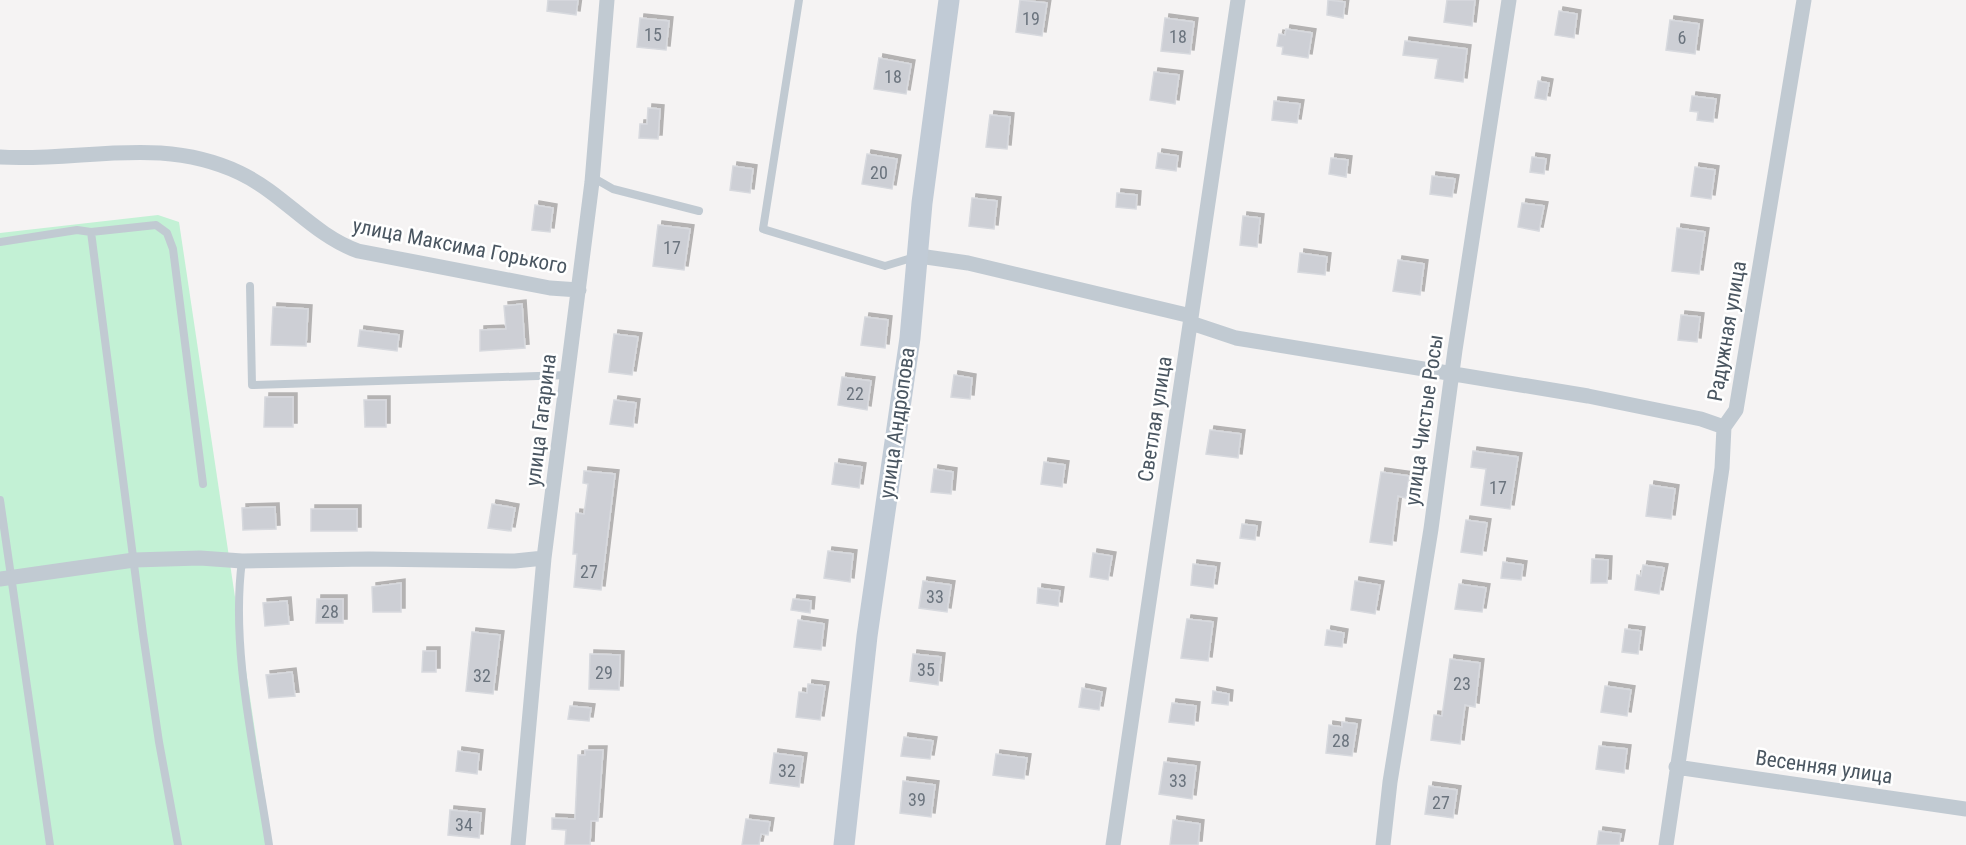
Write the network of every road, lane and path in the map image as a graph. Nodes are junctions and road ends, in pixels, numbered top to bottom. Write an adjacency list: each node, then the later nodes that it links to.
1 (607, 0): 8 (street, улица Гагарина)
2 (799, 0): 12 (lane)
3 (949, 0): 12 (street, улица Андропова)
4 (1238, 0): 15 (street, Светлая улица)
5 (1509, 0): 16 (street, улица Чистые Росы)
6 (1804, 0): 18 (street, Радужная улица)
7 (0, 156): 14 (street, улица Максима Горького)
8 (592, 177): 9 (lane); 14 (street, улица Гагарина)
9 (699, 211)
10 (91, 232): 11 (lane); 19 (lane); 22 (lane)
11 (0, 242)
12 (919, 256): 15 (street); 31 (street, улица Андропова)
13 (250, 286): 17 (lane)
14 (579, 290): 17 (street, улица Гагарина)
15 (1191, 319): 16 (street); 32 (street, Светлая улица)
16 (1452, 374): 18 (street); 33 (street, улица Чистые Росы)
17 (568, 375): 21 (street, улица Гагарина)
18 (1724, 427): 25 (street, Радужная улица)
19 (203, 484)
20 (0, 500): 24 (lane)
21 (544, 558): 23 (street); 30 (street, улица Гагарина)
22 (134, 560): 23 (street); 24 (street); 28 (lane)
23 (242, 561): 29 (lane)
24 (5, 578): 27 (lane)
25 (1676, 767): 26 (street, Весенняя улица); 34 (street, Радужная улица)
26 (1966, 809)
27 (50, 845)
28 (178, 845)
29 (269, 845)
30 (518, 845)
31 (844, 845)
32 (1113, 845)
33 (1383, 845)
34 (1665, 845)

